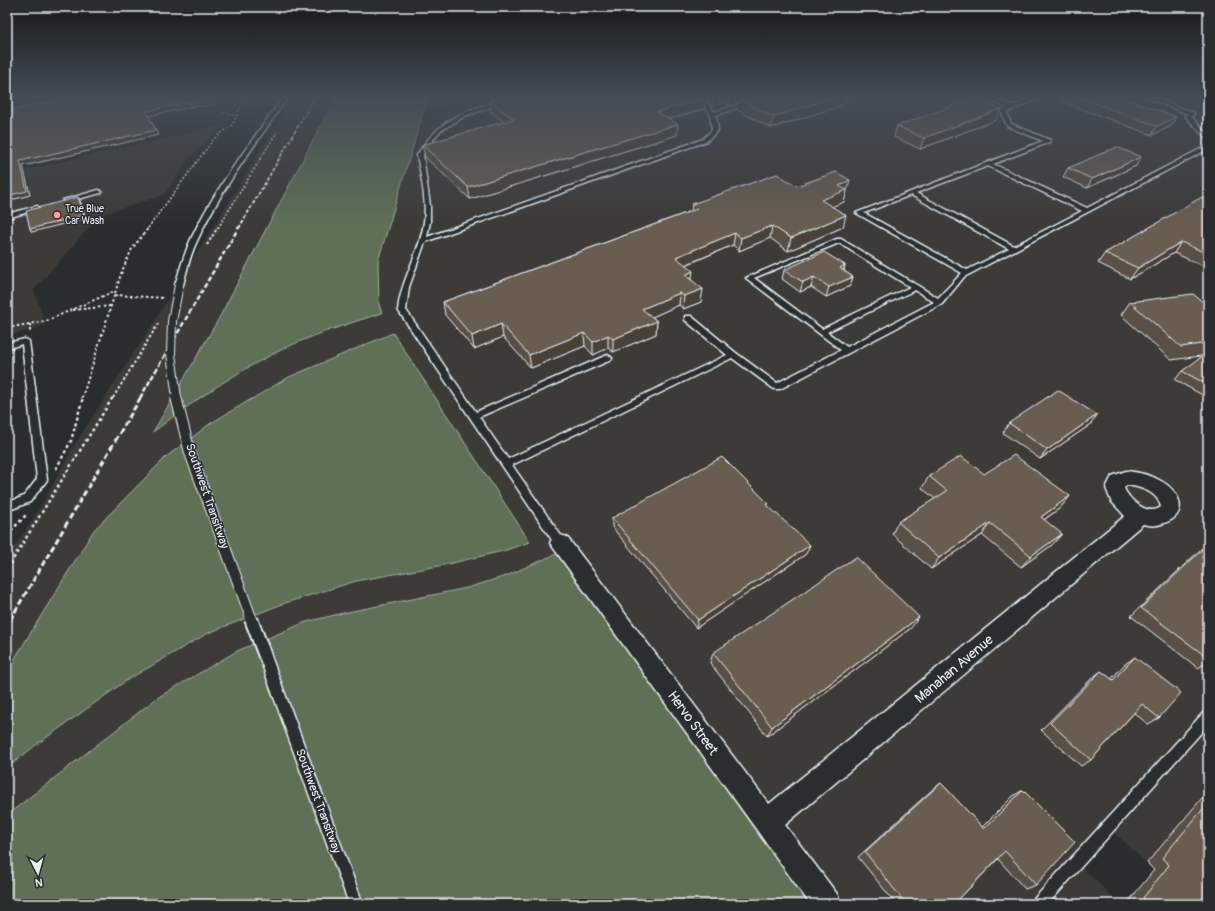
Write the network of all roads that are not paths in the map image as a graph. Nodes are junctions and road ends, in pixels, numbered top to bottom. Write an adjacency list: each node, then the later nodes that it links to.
1 (258, 140): 31 (lane, Southwest Transitway, bridge)
2 (431, 140): 13 (lane)
3 (705, 140): 13 (lane)
4 (1044, 140): 6 (lane)
5 (1208, 147): 11 (lane)
6 (989, 164): 8 (lane); 11 (lane)
7 (99, 192): 9 (lane)
8 (911, 193): 14 (lane); 15 (lane)
9 (62, 202)
10 (47, 205): 12 (lane)
11 (1088, 210): 14 (lane)
12 (7, 216)
13 (422, 241): 24 (lane)
14 (1014, 249): 15 (lane)
15 (967, 273): 17 (lane)
16 (915, 287): 17 (lane); 19 (lane); 19 (lane)
17 (940, 302): 21 (lane)
18 (688, 318): 22 (lane)
19 (822, 332): 21 (lane)
20 (7, 346): 26 (lane)
21 (847, 351): 22 (lane)
22 (733, 355): 25 (lane)
23 (608, 358): 24 (lane)
24 (474, 416): 25 (lane)
25 (507, 463): 28 (lane)
26 (7, 507)
27 (1140, 515): 30 (street, Manahan Avenue)
28 (560, 543): 30 (street, Hervo Street)
29 (1208, 716): 33 (lane)
30 (767, 823): 32 (street, Hervo Street)
31 (356, 904)
32 (827, 904)
33 (1039, 904)

